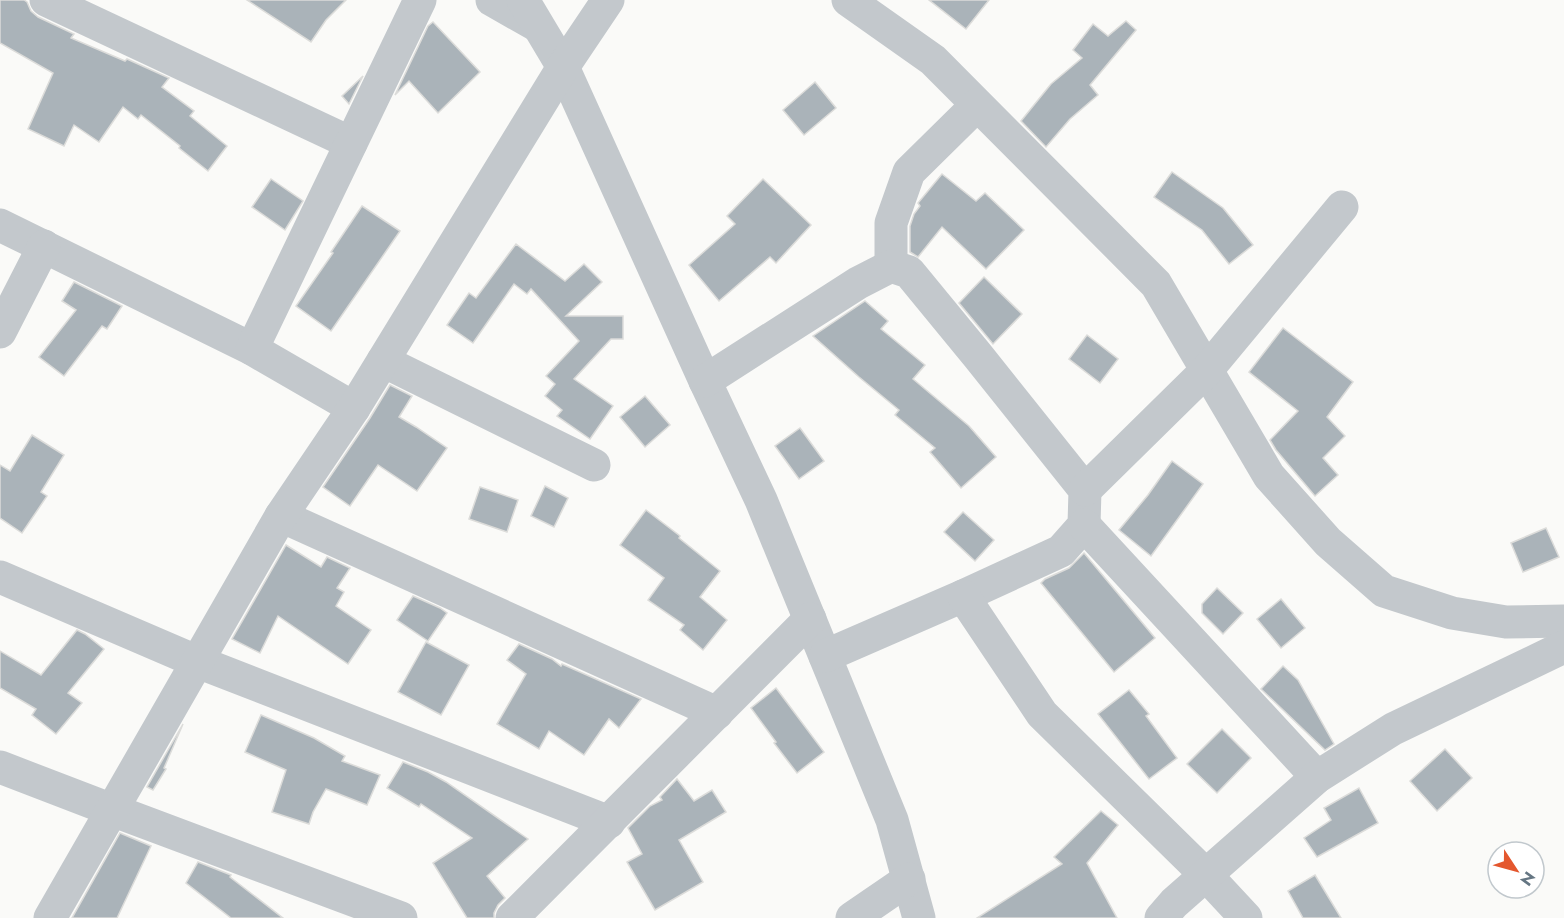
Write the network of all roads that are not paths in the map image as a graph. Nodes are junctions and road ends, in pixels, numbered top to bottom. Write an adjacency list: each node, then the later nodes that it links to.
1 (46, 0): 9 (street)
2 (420, 0): 9 (street)
3 (492, 0): 6 (street)
4 (608, 0): 7 (street)
5 (849, 0): 8 (street)
6 (530, 12): 7 (street)
7 (563, 68): 16 (street); 18 (street)
8 (977, 105): 13 (street); 17 (street)
9 (351, 143): 15 (street)
10 (1342, 207): 17 (street)
11 (0, 225): 12 (street)
12 (44, 246): 14 (street); 15 (street)
13 (891, 266): 18 (street); 21 (street)
14 (0, 332)
15 (252, 349): 19 (street)
16 (383, 361): 19 (street); 20 (street)
17 (1207, 370): 21 (street); 27 (street)
18 (705, 381): 26 (street)
19 (354, 408): 22 (street)
20 (594, 465)
21 (1085, 490): 23 (street)
22 (281, 516): 30 (street); 31 (street)
23 (1084, 525): 25 (street); 33 (street)
24 (0, 576): 30 (street)
25 (963, 597): 29 (street); 36 (street)
26 (810, 619): 29 (street); 31 (street)
27 (1564, 621)
28 (1564, 647): 33 (street)
29 (825, 656): 37 (street)
30 (198, 662): 34 (street); 35 (street)
31 (717, 713): 35 (street)
32 (0, 767): 34 (street)
33 (1317, 777): 36 (street)
34 (112, 810): 38 (street); 39 (street)
35 (609, 822): 40 (street)
36 (1206, 875): 43 (street); 44 (street)
37 (909, 879): 41 (street); 42 (street)
38 (50, 918)
39 (401, 918)
40 (512, 918)
41 (852, 918)
42 (919, 918)
43 (1161, 918)
44 (1246, 918)

